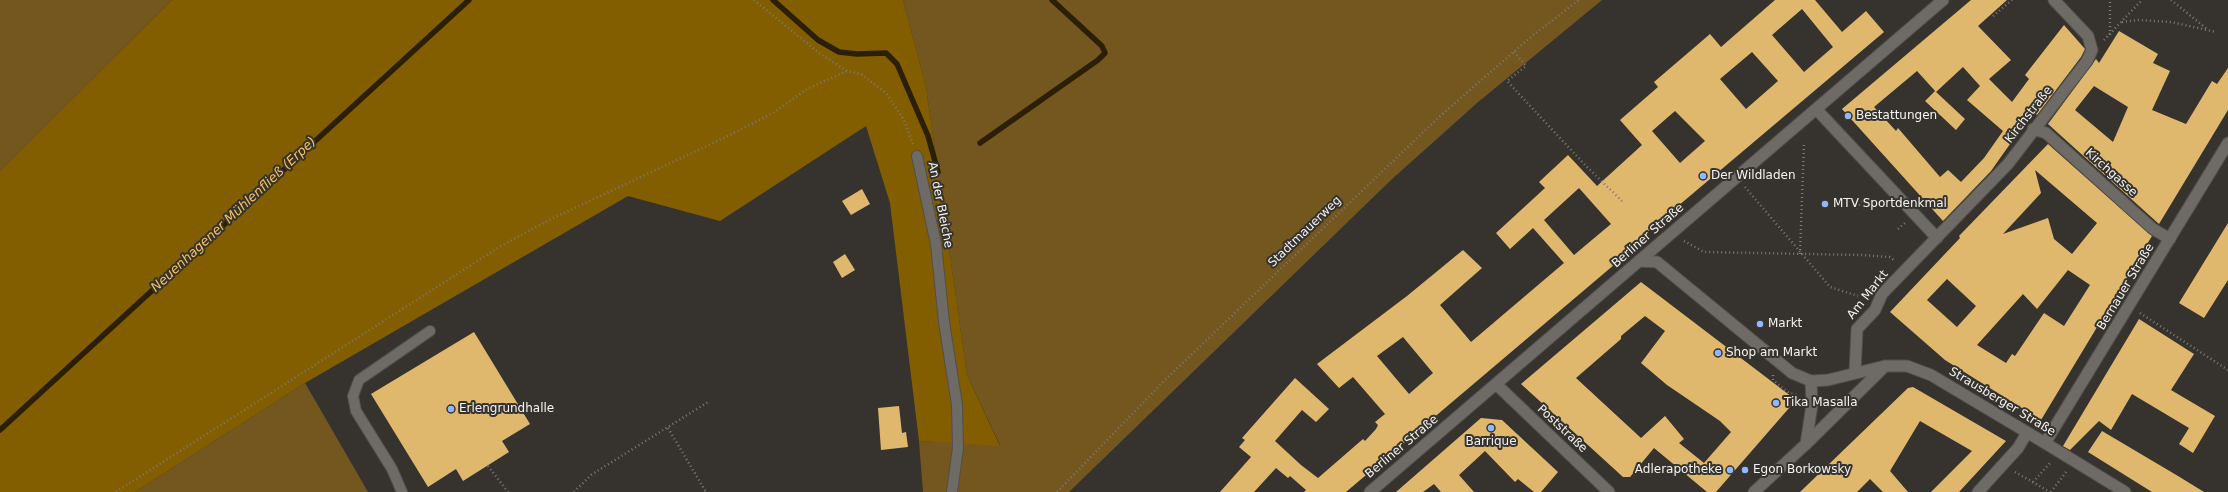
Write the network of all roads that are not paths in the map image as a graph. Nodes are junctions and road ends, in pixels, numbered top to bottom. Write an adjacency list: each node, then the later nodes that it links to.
1 (1943, 0): 3 (street, Berliner Straße)
2 (2054, 0): 4 (street, Kirchstraße)
3 (1817, 110): 7 (street); 9 (street, Berliner Straße)
4 (2033, 129): 7 (street, Kirchstraße); 8 (street, Kirchgasse)
5 (2228, 143): 8 (street, Bernauer Straße)
6 (917, 156): 19 (lane, An der Bleiche)
7 (1937, 238): 12 (street, Am Markt)
8 (2170, 239): 16 (street, Bernauer Straße)
9 (1639, 261): 13 (street); 14 (street, Berliner Straße)
10 (430, 331): 18 (lane)
11 (1885, 366): 12 (street, Strausberger Straße); 15 (street, Strausberger Straße); 17 (street)
12 (1855, 372): 13 (street)
13 (1811, 381): 17 (street)
14 (1497, 385): 20 (street, Berliner Straße); 21 (street, Poststraße)
15 (2027, 433): 16 (street, Strausberger Straße); 23 (street)
16 (2045, 443): 24 (street, Strausberger Straße)
17 (1806, 444): 22 (street)
18 (402, 492)
19 (952, 492)
20 (1370, 492)
21 (1609, 492)
22 (1754, 492)
23 (1978, 492)
24 (2125, 492)

